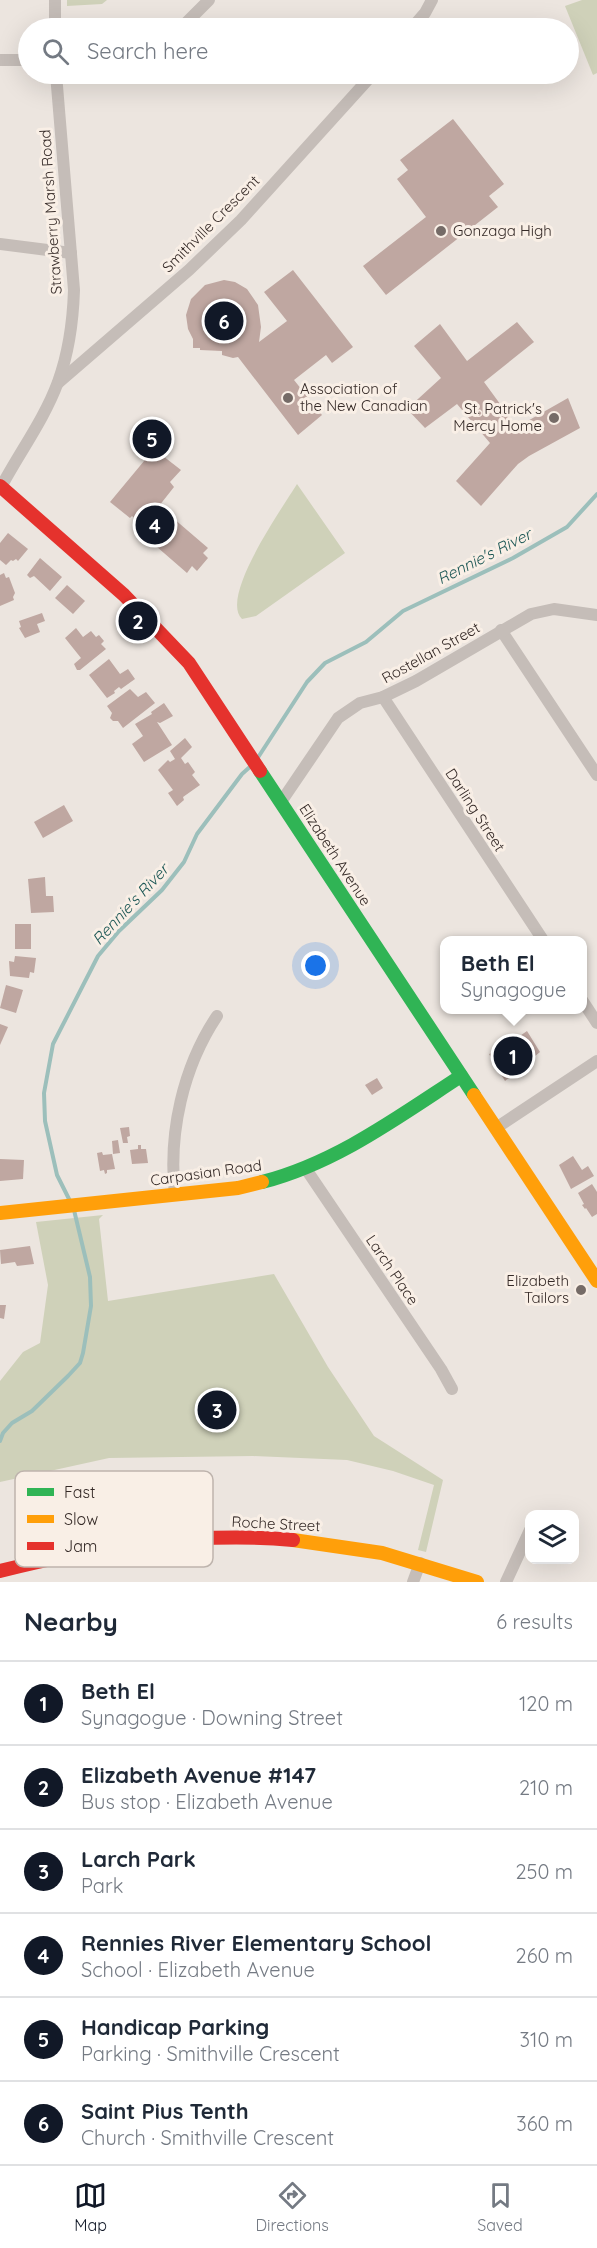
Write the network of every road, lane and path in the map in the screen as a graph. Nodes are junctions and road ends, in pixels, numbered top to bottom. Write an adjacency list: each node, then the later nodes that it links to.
1 (55, 0): 4 (street)
2 (209, 0): 5 (street)
3 (432, 0): 6 (street)
4 (55, 18)
5 (192, 18)
6 (421, 18)
7 (0, 60): 8 (street)
8 (18, 60)
9 (57, 84): 12 (street, Strawberry Marsh Road)
10 (364, 84): 13 (street, Smithville Crescent)
11 (0, 244): 12 (street)
12 (71, 253): 13 (street, Strawberry Marsh Road)
13 (58, 383): 14 (street, Strawberry Marsh Road)
14 (0, 487): 19 (main road, Elizabeth Avenue)
15 (597, 615): 16 (street, Rostellan Street)
16 (501, 630): 17 (street, Rostellan Street); 18 (street)
17 (383, 697): 19 (street, Rostellan Street); 20 (street, Darling Street)
18 (597, 775)
19 (281, 802): 25 (main road, Elizabeth Avenue)
20 (540, 936)
21 (587, 1008): 23 (street)
22 (217, 1016): 28 (street)
23 (597, 1023)
24 (597, 1061): 26 (street)
25 (461, 1076): 26 (main road, Elizabeth Avenue); 27 (main road, Carpasian Road)
26 (496, 1128): 30 (main road, Elizabeth Avenue)
27 (306, 1169): 28 (main road, Carpasian Road); 31 (street, Larch Place)
28 (175, 1195): 29 (main road, Carpasian Road)
29 (0, 1214)
30 (597, 1281)
31 (452, 1389)
32 (213, 1539): 34 (main road, Roche Street)
33 (525, 1541): 39 (street)
34 (420, 1563): 37 (street); 38 (main road, Roche Street)
35 (18, 1567): 36 (main road, Roche Street)
36 (0, 1571)
37 (413, 1582)
38 (477, 1582)
39 (506, 1582)

